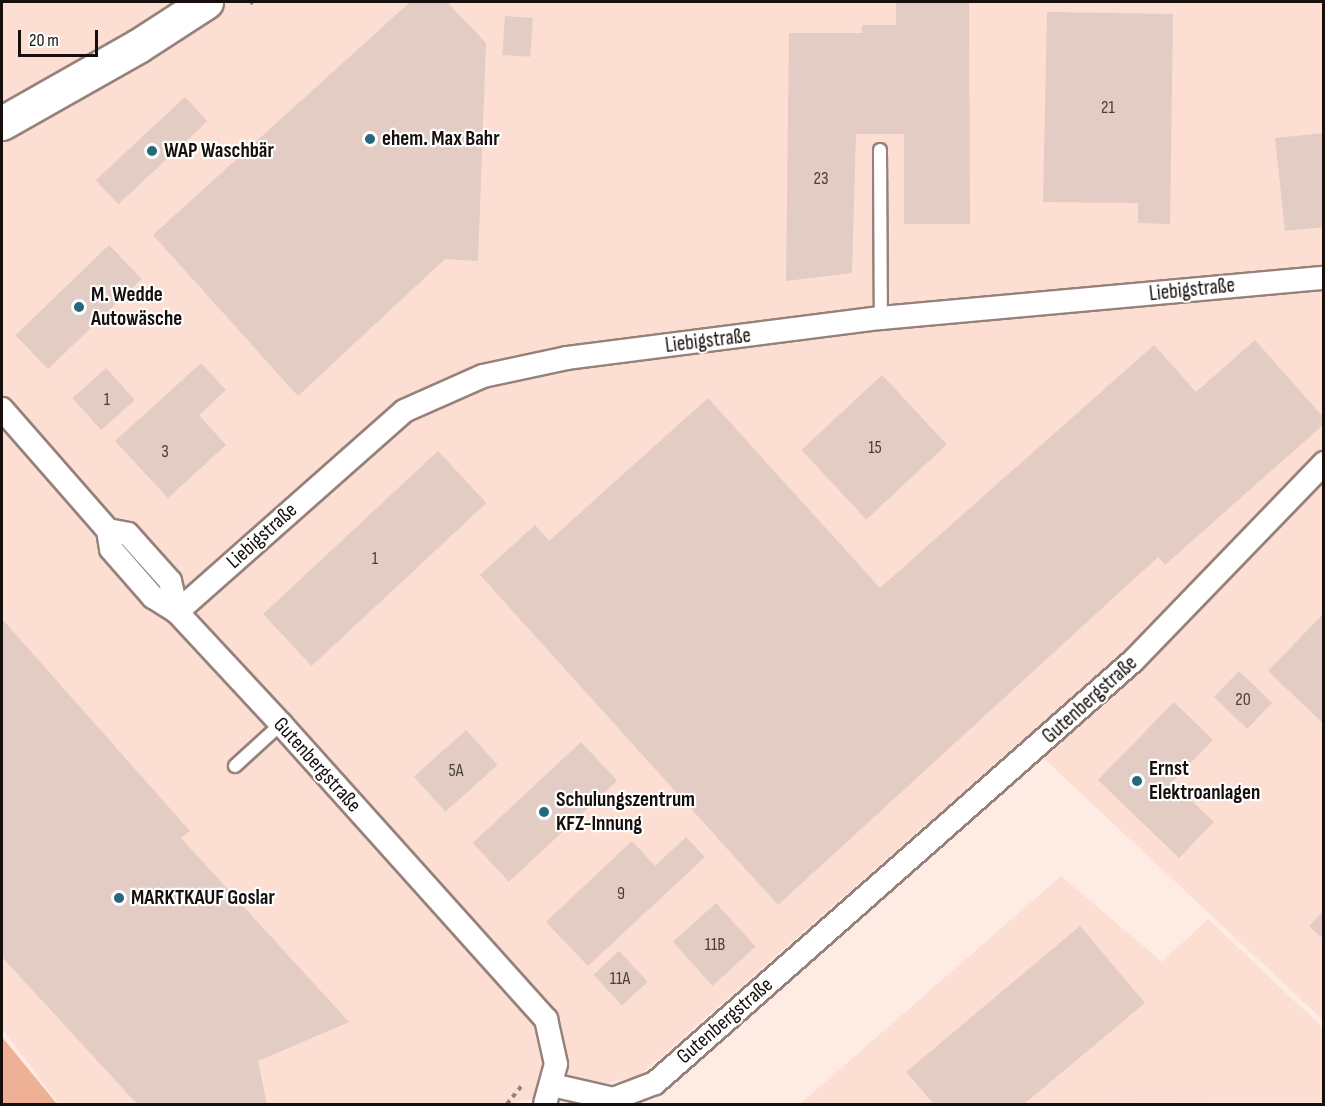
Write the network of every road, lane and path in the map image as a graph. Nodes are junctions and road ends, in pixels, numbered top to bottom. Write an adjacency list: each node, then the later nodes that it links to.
1 (206, 2): 2 (main road)
2 (2, 123)
3 (880, 150): 5 (lane)
4 (1323, 278): 5 (street, Liebigstraße)
5 (881, 318): 8 (street, Liebigstraße)
6 (2, 409): 8 (street, Gutenbergstraße)
7 (1323, 463): 11 (street, Gutenbergstraße)
8 (177, 612): 9 (street, Gutenbergstraße)
9 (282, 724): 10 (lane); 11 (street, Gutenbergstraße)
10 (235, 766)
11 (548, 1095)

